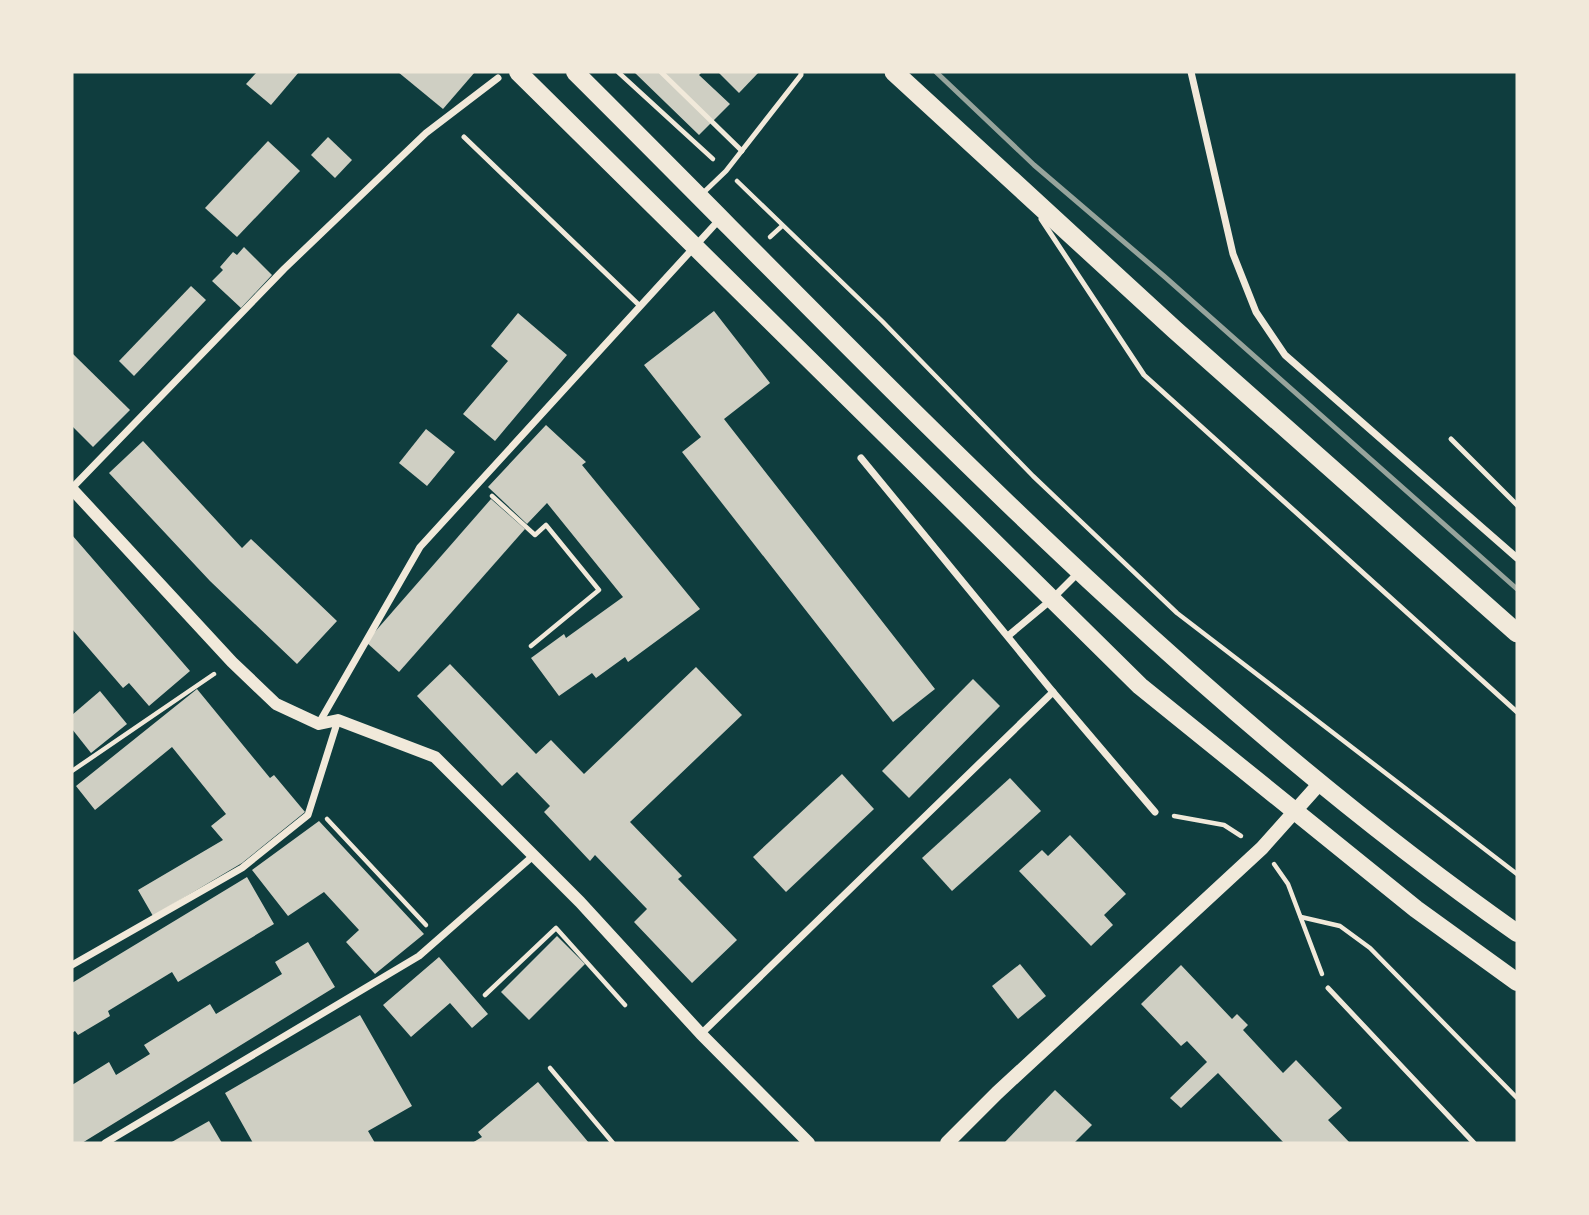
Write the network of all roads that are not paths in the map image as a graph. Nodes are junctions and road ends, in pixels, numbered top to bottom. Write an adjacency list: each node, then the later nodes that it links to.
1 (518, 72): 13 (main road)
2 (575, 72): 11 (main road)
3 (661, 72): 9 (lane)
4 (801, 72): 9 (lane)
5 (1191, 72): 19 (street)
6 (902, 76): 10 (highway)
7 (498, 78): 17 (street)
8 (464, 137): 14 (lane)
9 (742, 151): 11 (lane)
10 (1024, 193): 22 (highway); 25 (lane)
11 (700, 196): 12 (main road)
12 (721, 218): 13 (street); 20 (main road)
13 (694, 247): 14 (street); 21 (main road)
14 (640, 306): 27 (street)
15 (1451, 439): 18 (lane)
16 (861, 458): 23 (street)
17 (72, 489): 27 (street)
18 (1517, 505)
19 (1517, 558)
20 (1079, 571): 21 (street); 28 (main road)
21 (1051, 600): 23 (street); 30 (main road)
22 (1517, 633)
23 (1008, 636): 24 (street)
24 (1053, 692): 29 (street); 36 (street)
25 (1517, 712)
26 (338, 720): 27 (street); 31 (street); 33 (street)
27 (319, 723)
28 (1320, 783): 30 (main road); 32 (main road)
29 (1156, 812)
30 (1294, 812): 34 (main road); 39 (main road)
31 (533, 856): 36 (street); 37 (street)
32 (1517, 933)
33 (72, 965)
34 (1517, 982)
35 (1328, 988): 40 (lane)
36 (701, 1034): 38 (street)
37 (105, 1143)
38 (809, 1143)
39 (947, 1143)
40 (1474, 1143)

